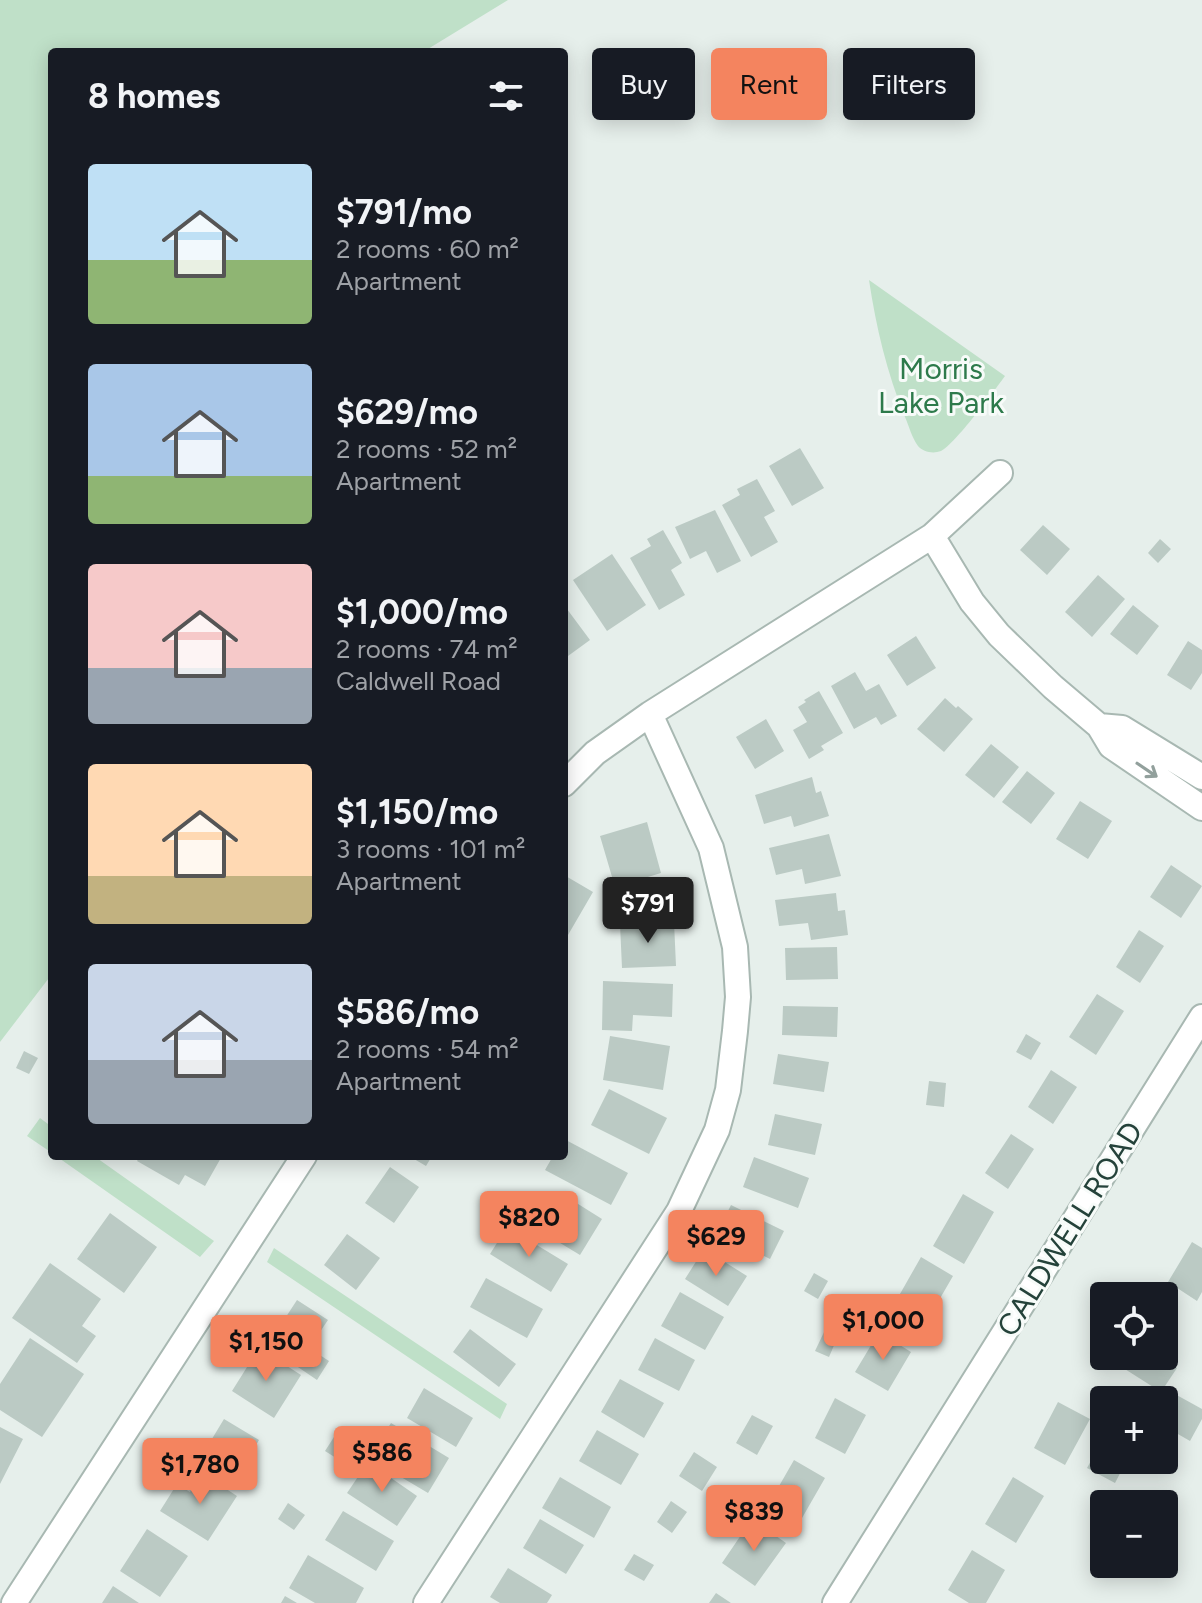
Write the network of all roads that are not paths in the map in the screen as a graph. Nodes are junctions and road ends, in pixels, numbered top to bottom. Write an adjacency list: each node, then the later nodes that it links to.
1 (1000, 473): 2 (street)
2 (932, 536): 3 (street); 4 (street)
3 (650, 714): 6 (street); 11 (street)
4 (1099, 726): 5 (street); 7 (street, one-way to 7)
5 (1202, 777)
6 (568, 780)
7 (1202, 808)
8 (1202, 1017): 12 (street, CALDWELL ROAD)
9 (301, 1160): 10 (street)
10 (14, 1603)
11 (426, 1603)
12 (835, 1603)

